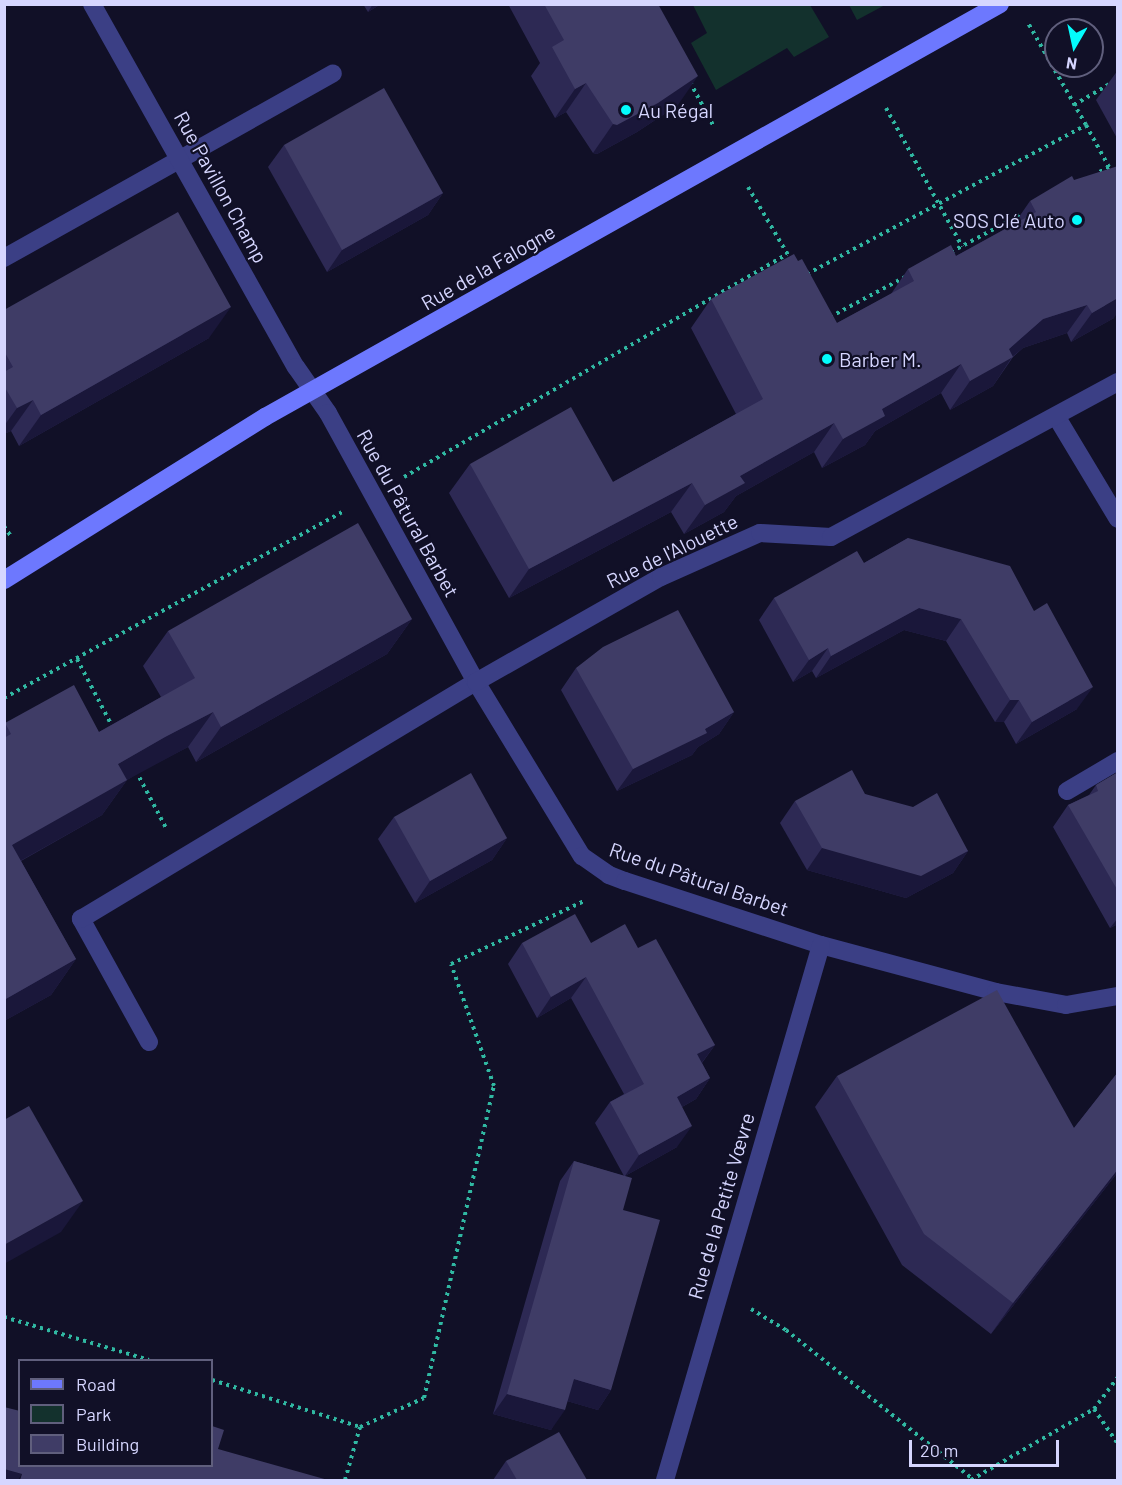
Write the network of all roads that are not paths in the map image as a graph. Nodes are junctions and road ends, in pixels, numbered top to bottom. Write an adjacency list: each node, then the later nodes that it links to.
1 (92, 4): 4 (street, Rue Pavillon Champ)
2 (1000, 4): 7 (street, Rue de la Falogne)
3 (333, 73): 4 (street)
4 (179, 159): 5 (street); 7 (street, Rue Pavillon Champ)
5 (4, 258)
6 (1118, 382): 8 (street, Rue de l'Alouette)
7 (313, 390): 10 (street, Rue de la Falogne); 11 (street, Rue du Pâtural Barbet)
8 (1056, 416): 9 (street); 11 (street, Rue de l'Alouette)
9 (1118, 519)
10 (4, 580)
11 (476, 682): 14 (street, Rue du Pâtural Barbet); 16 (street, Rue de l'Alouette)
12 (1118, 761): 13 (street)
13 (1067, 791)
14 (821, 945): 15 (street, Rue du Pâtural Barbet); 17 (street, Rue de la Petite Vœvre)
15 (1118, 996)
16 (149, 1042)
17 (665, 1480)

